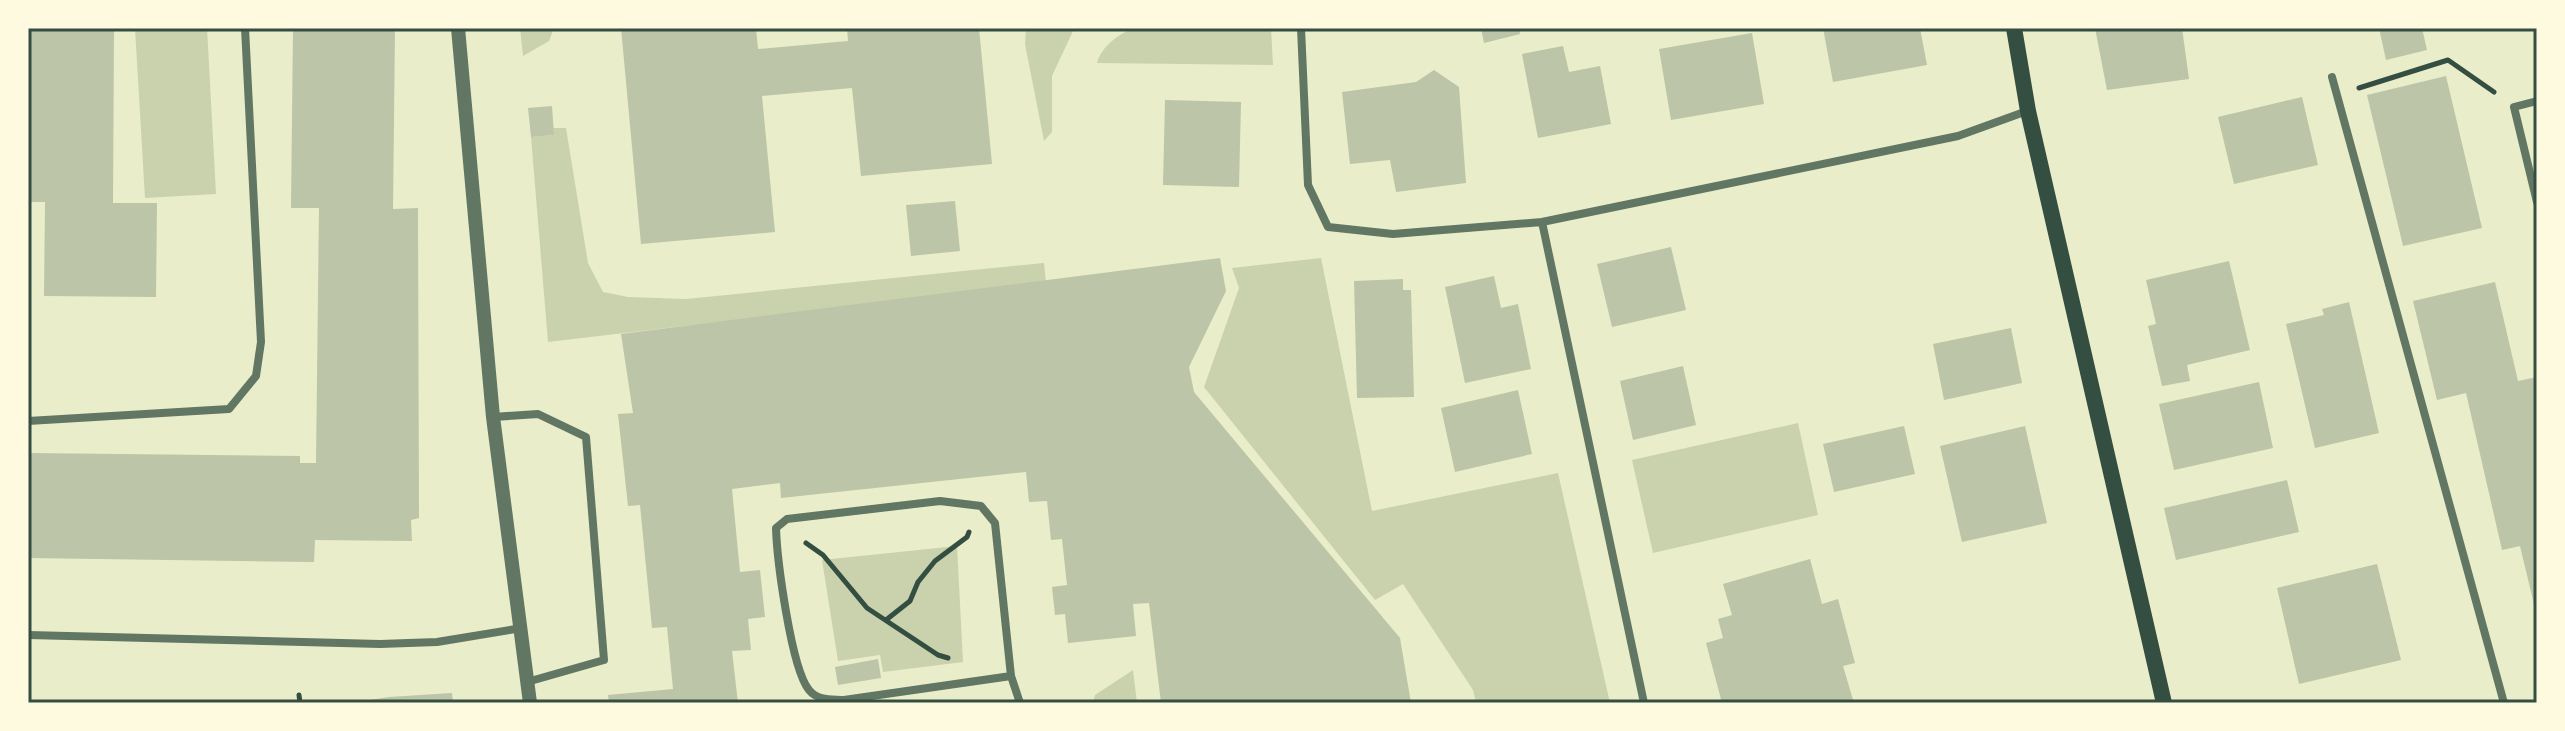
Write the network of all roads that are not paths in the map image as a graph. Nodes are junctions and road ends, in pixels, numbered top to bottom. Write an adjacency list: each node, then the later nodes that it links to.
1 (245, 28): 11 (street)
2 (458, 28): 10 (street)
3 (1301, 28): 9 (street)
4 (2014, 28): 7 (main road)
5 (2332, 77): 21 (street)
6 (2537, 101): 8 (street)
7 (2028, 111): 9 (street); 20 (main road)
8 (2537, 202)
9 (1542, 222): 19 (street)
10 (493, 417): 12 (street); 15 (street)
11 (28, 421)
12 (523, 628): 13 (street); 15 (street)
13 (28, 635)
14 (1011, 676): 16 (street); 16 (street); 18 (street)
15 (527, 682): 17 (street)
16 (844, 701)
17 (530, 703)
18 (1020, 703)
19 (1644, 703)
20 (2164, 703)
21 (2504, 703)

